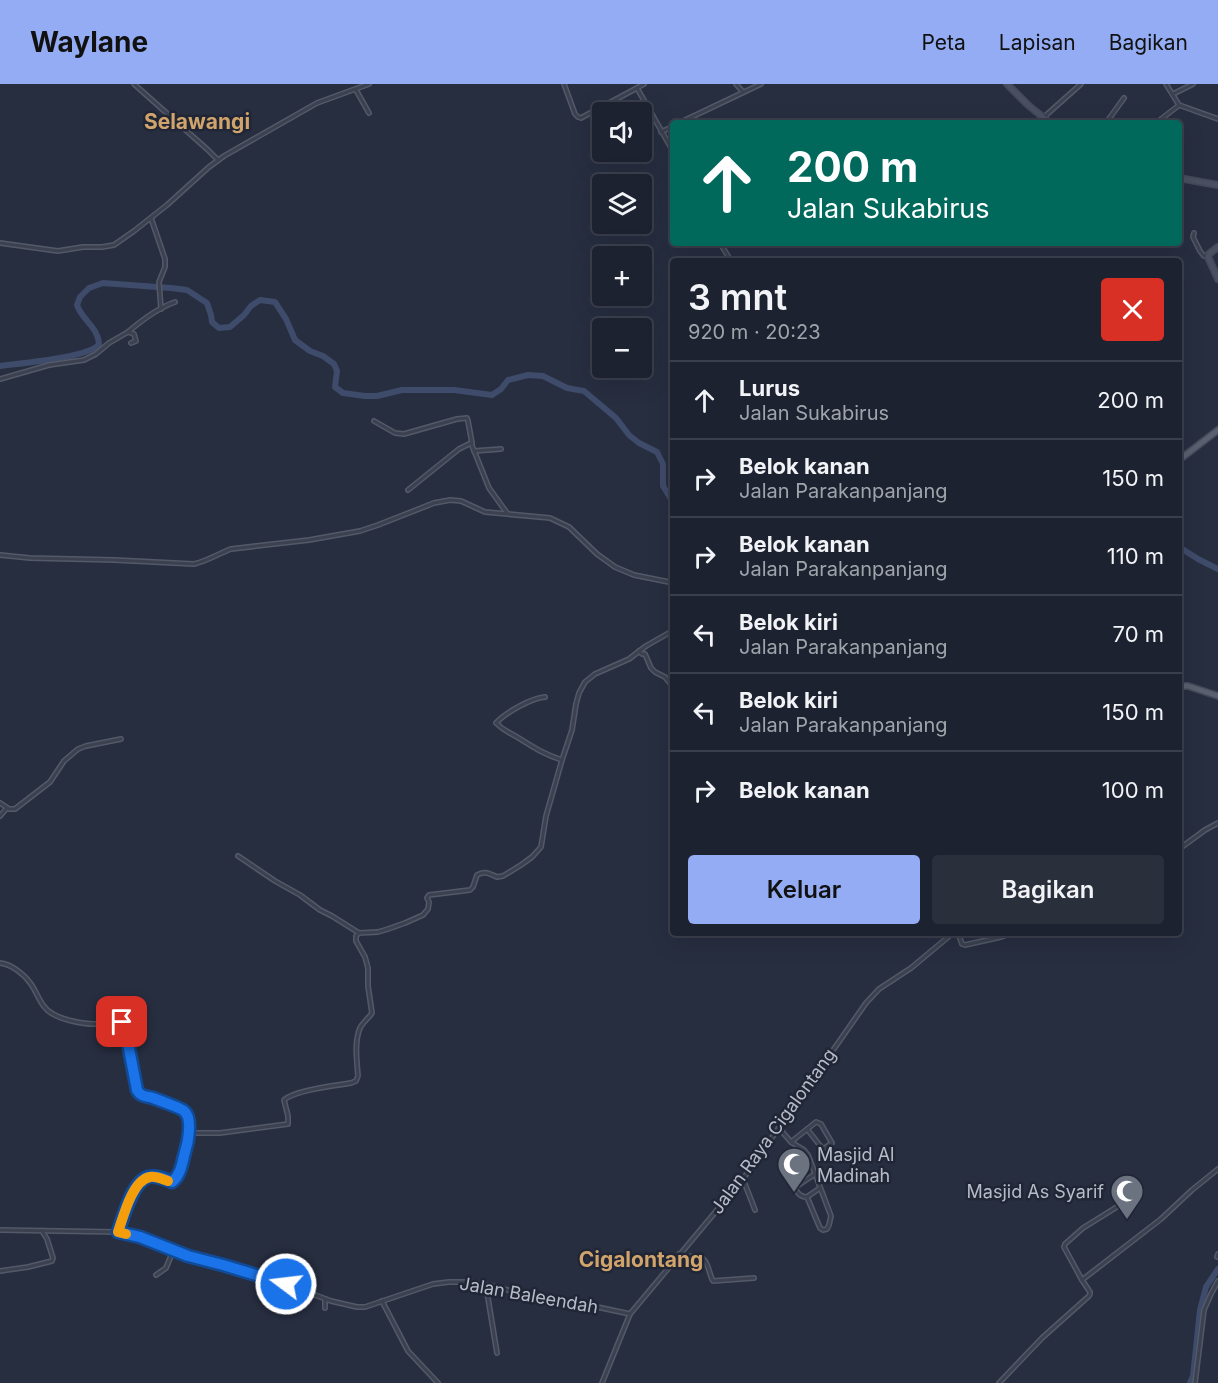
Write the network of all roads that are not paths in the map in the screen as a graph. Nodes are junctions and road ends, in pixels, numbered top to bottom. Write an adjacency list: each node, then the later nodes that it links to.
1 (134, 84): 27 (street)
2 (369, 84): 12 (street)
3 (564, 84): 11 (street)
4 (644, 84): 11 (street)
5 (736, 84): 13 (street)
6 (761, 84): 13 (street)
7 (1007, 84): 18 (main road)
8 (1081, 84): 18 (street)
9 (1166, 84): 14 (street)
10 (1193, 84): 14 (street)
11 (637, 88): 25 (street)
12 (356, 90): 17 (street); 27 (street)
13 (743, 92): 20 (street)
14 (1173, 94): 16 (street)
15 (1124, 98): 22 (street)
16 (1179, 105): 19 (street); 23 (street)
17 (369, 113)
18 (1042, 118): 21 (main road)
19 (1218, 119)
20 (685, 120)
21 (1045, 120)
22 (1108, 120)
23 (1160, 120)
24 (670, 128): 25 (street)
25 (661, 132): 26 (street)
26 (670, 147)
27 (218, 160): 30 (street)
28 (1182, 179): 29 (main road)
29 (1218, 185)
30 (150, 218): 32 (street); 37 (street)
31 (1194, 233): 34 (street)
32 (0, 243)
33 (1218, 247): 34 (main road)
34 (1208, 255): 35 (main road)
35 (1218, 279)
36 (175, 302): 37 (street)
37 (161, 309): 38 (street)
38 (128, 332): 39 (street); 40 (street)
39 (131, 343)
40 (0, 379)
41 (374, 421): 43 (street)
42 (1218, 430): 46 (main road)
43 (472, 445): 45 (street); 47 (street)
44 (501, 449): 45 (street)
45 (474, 452): 48 (street)
46 (1182, 458)
47 (408, 490)
48 (507, 513): 49 (street); 50 (street)
49 (0, 555)
50 (670, 582)
51 (670, 632): 52 (street)
52 (639, 651): 53 (street); 58 (street)
53 (670, 683)
54 (1182, 686): 55 (main road)
55 (1218, 696)
56 (545, 697): 58 (street)
57 (122, 739): 60 (street)
58 (561, 760): 65 (street)
59 (0, 803): 60 (street)
60 (7, 808): 61 (street)
61 (0, 816)
62 (1218, 823): 63 (street)
63 (1182, 846)
64 (238, 856): 65 (street)
65 (359, 933): 72 (street)
66 (952, 936): 70 (street, Jalan Raya Cigalontang)
67 (958, 936): 68 (street)
68 (1005, 936)
69 (0, 963): 72 (street)
70 (779, 1128): 73 (street); 79 (street, Jalan Raya Cigalontang)
71 (807, 1129): 71 (street); 73 (street)
72 (189, 1133): 89 (street)
73 (792, 1142): 74 (street)
74 (798, 1147): 75 (street); 76 (street)
75 (787, 1156)
76 (810, 1160): 78 (street); 81 (street)
77 (1218, 1169): 95 (street)
78 (815, 1174): 80 (street); 81 (street)
79 (743, 1179): 85 (street); 91 (street, Jalan Raya Cigalontang)
80 (821, 1187): 82 (street); 82 (street)
81 (794, 1188): 82 (street)
82 (807, 1197)
83 (1128, 1200): 84 (street)
84 (1122, 1204): 86 (street); 95 (street)
85 (755, 1210)
86 (1128, 1214)
87 (0, 1230): 88 (street, Jalan Baleendah)
88 (42, 1232): 89 (street, Jalan Baleendah); 92 (street)
89 (118, 1232): 90 (street, Jalan Baleendah)
90 (173, 1251): 93 (street); 98 (street, Jalan Baleendah)
91 (679, 1254): 94 (street); 101 (street, Jalan Raya Cigalontang)
92 (0, 1271)
93 (156, 1275)
94 (754, 1278)
95 (1082, 1280): 105 (street)
96 (1218, 1281): 106 (street)
97 (486, 1286): 99 (street, Jalan Baleendah); 101 (street, Jalan Baleendah); 102 (street)
98 (325, 1299): 99 (street, Jalan Baleendah); 100 (street)
99 (382, 1301): 103 (street)
100 (325, 1308)
101 (630, 1314): 104 (street, Jalan Raya Cigalontang)
102 (497, 1353)
103 (438, 1383)
104 (602, 1383)
105 (999, 1383)
106 (1195, 1383)

